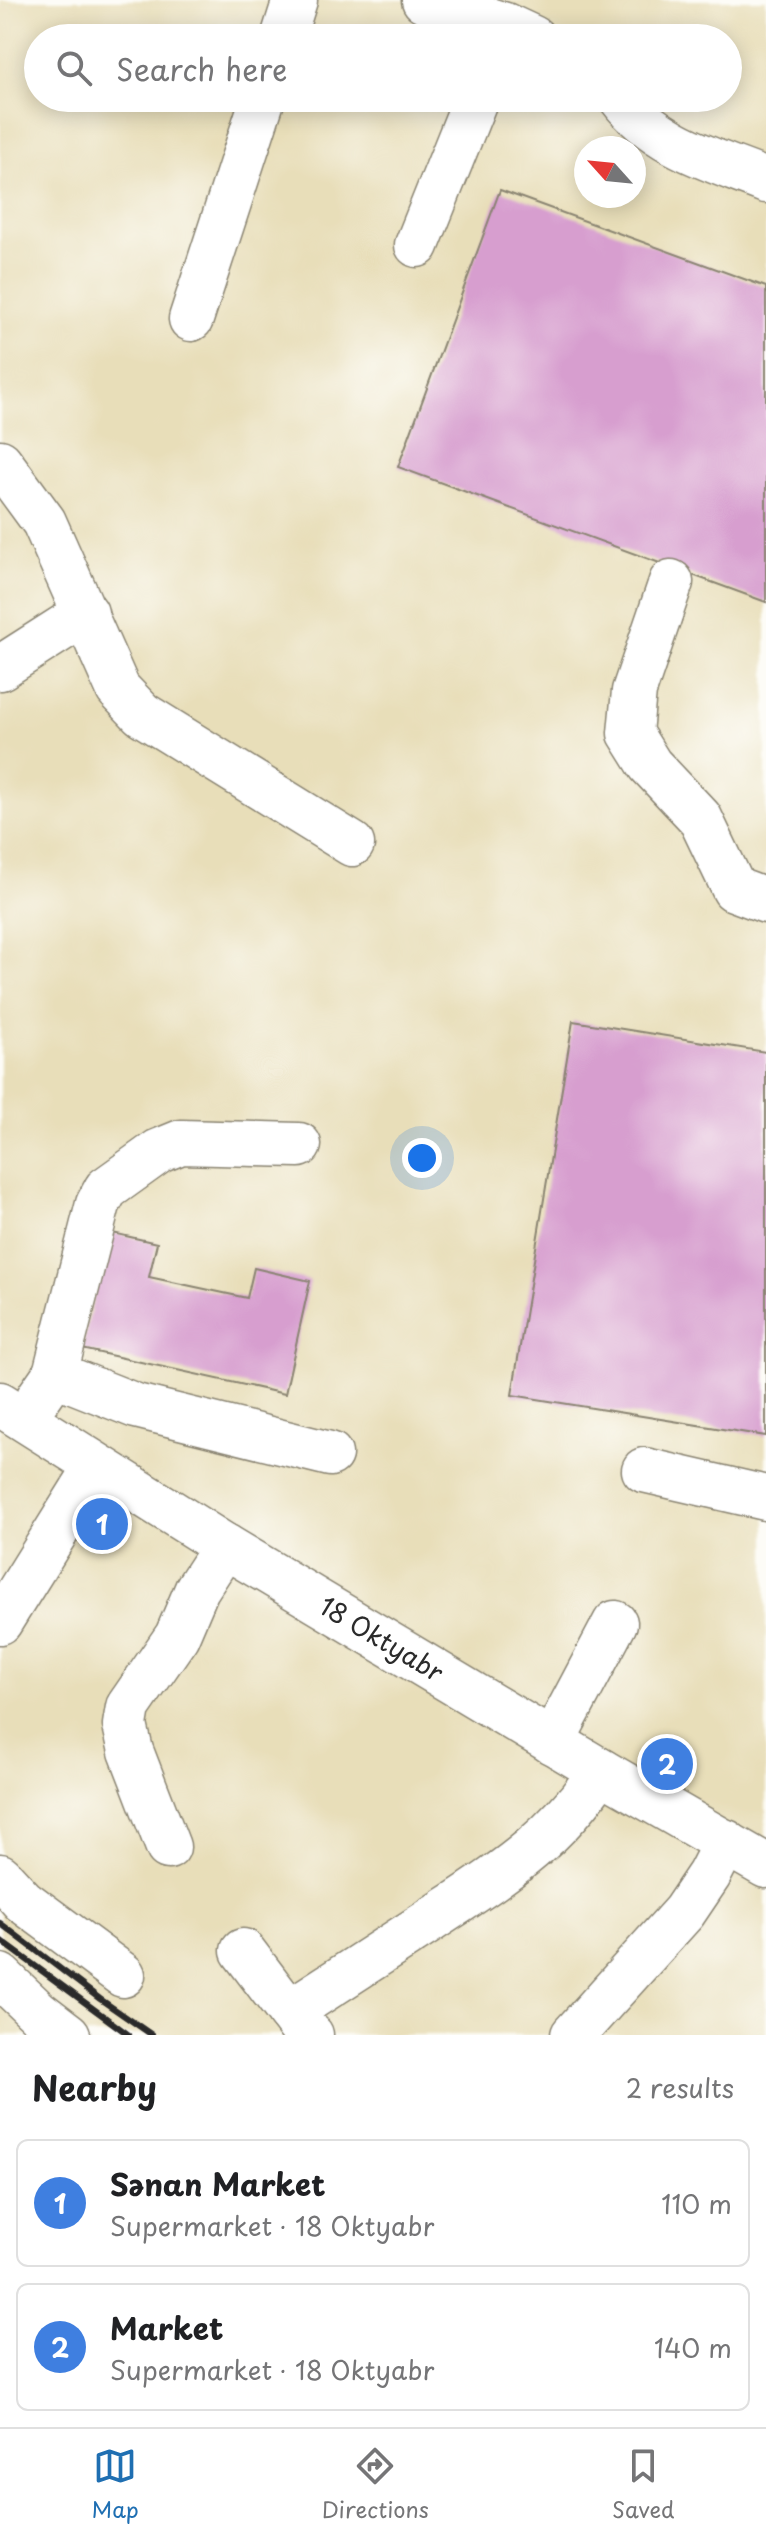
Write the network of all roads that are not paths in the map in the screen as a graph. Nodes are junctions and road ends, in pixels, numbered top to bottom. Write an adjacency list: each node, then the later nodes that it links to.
1 (295, 0): 3 (street)
2 (424, 0): 4 (street)
3 (287, 24)
4 (486, 24)
5 (258, 112): 10 (street)
6 (470, 112): 9 (street)
7 (632, 112): 8 (street)
8 (766, 181)
9 (417, 245)
10 (191, 319)
11 (0, 462): 13 (street)
12 (671, 582): 16 (street)
13 (86, 613): 14 (street); 15 (street)
14 (0, 668)
15 (352, 844)
16 (766, 901)
17 (299, 1145): 18 (street)
18 (55, 1374): 19 (street); 20 (street)
19 (12, 1411): 21 (street, 18 Oktyabr)
20 (330, 1454)
21 (97, 1466): 24 (street, 18 Oktyabr); 25 (street)
22 (644, 1470): 23 (street)
23 (766, 1498)
24 (225, 1546): 27 (street, 18 Oktyabr); 30 (street)
25 (0, 1622)
26 (615, 1623): 27 (street)
27 (552, 1742): 28 (street, 18 Oktyabr)
28 (601, 1771): 29 (street, 18 Oktyabr); 36 (street)
29 (726, 1842): 31 (street, 18 Oktyabr); 38 (street)
30 (168, 1847)
31 (766, 1866)
32 (0, 1876): 34 (street)
33 (243, 1951): 36 (street)
34 (123, 1975)
35 (0, 1976): 37 (street)
36 (300, 2024)
37 (68, 2035)
38 (573, 2035)

